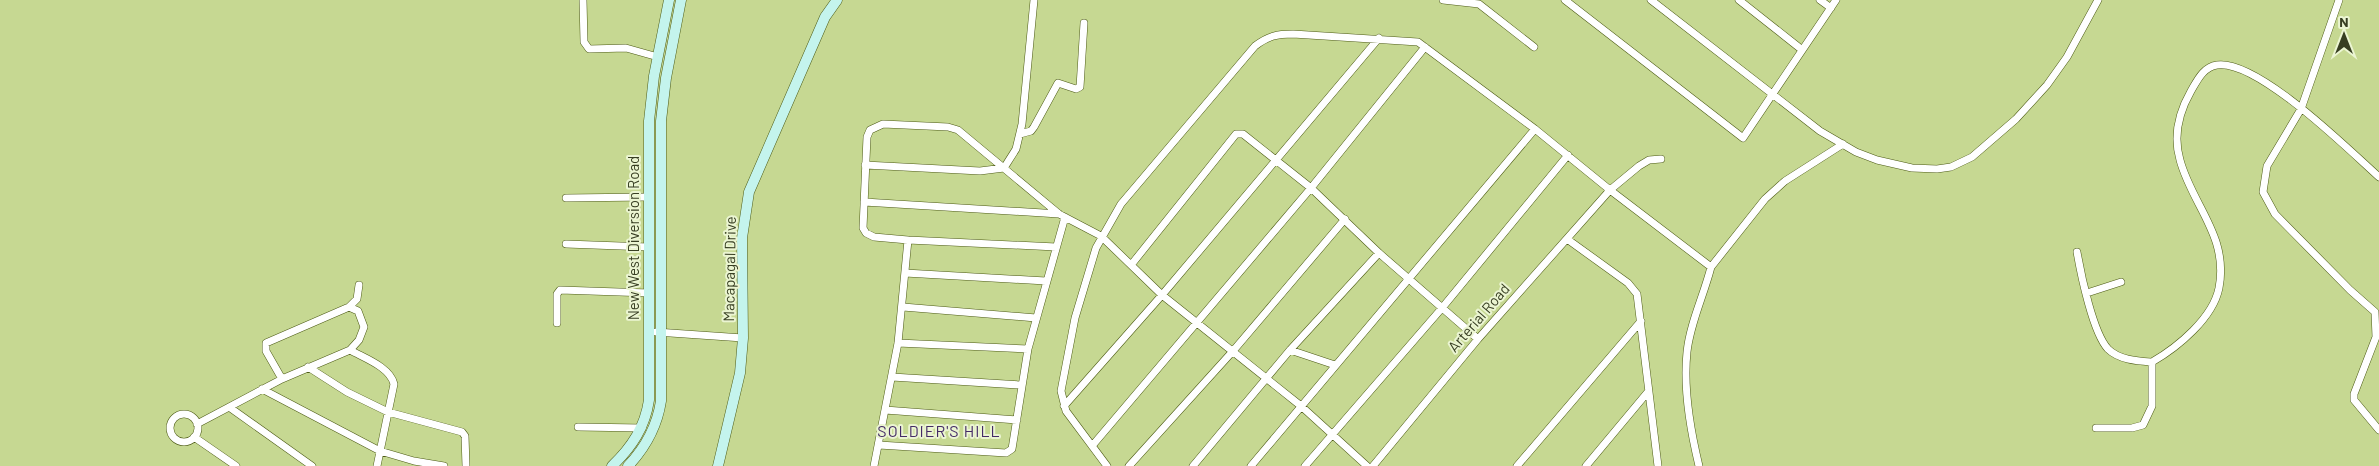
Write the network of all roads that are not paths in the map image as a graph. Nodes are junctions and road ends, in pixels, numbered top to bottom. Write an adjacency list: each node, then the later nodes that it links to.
1 (583, 0): 21 (street)
2 (669, 0): 21 (street, New West Diversion Road)
3 (682, 0): 66 (street, New West Diversion Road)
4 (838, 0): 67 (street, Macapagal Drive)
5 (1034, 0): 25 (street)
6 (1443, 0): 14 (street)
7 (1565, 0): 22 (street)
8 (1651, 0): 22 (street)
9 (1739, 0): 20 (street)
10 (1820, 0): 15 (street)
11 (1836, 0): 15 (street)
12 (2098, 0): 26 (street)
13 (2339, 0): 23 (street)
14 (1480, 2): 19 (street)
15 (1831, 8): 20 (street)
16 (1084, 23): 25 (street)
17 (1379, 38): 18 (street); 28 (street); 40 (street)
18 (1425, 47): 24 (street); 33 (street)
19 (1534, 47)
20 (1801, 49): 22 (street)
21 (658, 57): 35 (street, New West Diversion Road)
22 (1772, 93): 26 (street)
23 (2301, 109): 32 (street); 74 (street); 93 (street)
24 (1535, 129): 27 (street); 51 (street)
25 (1020, 134): 31 (street)
26 (1843, 144): 49 (street)
27 (1568, 155): 34 (street); 60 (street)
28 (1276, 159): 33 (street); 48 (street); 57 (street)
29 (1661, 159): 34 (street, Arterial Road)
30 (865, 165): 31 (street); 31 (street); 37 (street)
31 (1004, 168): 38 (street)
32 (2379, 176)
33 (1311, 188): 39 (street); 64 (street)
34 (1610, 190): 41 (street, Arterial Road); 49 (street)
35 (648, 197): 36 (street); 44 (street, New West Diversion Road)
36 (566, 198)
37 (864, 202): 38 (street); 42 (street)
38 (1062, 216): 40 (street); 45 (street)
39 (1345, 219): 46 (street); 73 (street)
40 (1101, 236): 48 (street); 83 (street)
41 (1567, 239): 62 (street); 68 (street, Arterial Road)
42 (908, 240): 45 (street); 50 (street)
43 (566, 244): 44 (street)
44 (648, 247): 55 (street, New West Diversion Road)
45 (1056, 247): 52 (street)
46 (1379, 252): 51 (street); 72 (street)
47 (2078, 252): 56 (street)
48 (1131, 265): 57 (street)
49 (1711, 267): 118 (street)
50 (905, 273): 52 (street); 59 (street)
51 (1409, 278): 60 (street); 75 (street)
52 (1046, 281): 61 (street)
53 (2121, 282): 56 (street)
54 (359, 285): 58 (street)
55 (649, 293): 63 (street); 65 (street, New West Diversion Road)
56 (2087, 293): 74 (street)
57 (1162, 295): 64 (street); 83 (street)
58 (349, 307): 70 (street); 79 (street)
59 (903, 307): 61 (street); 69 (street)
60 (1442, 308): 68 (street); 94 (street)
61 (1036, 318): 71 (street)
62 (1641, 321): 82 (street); 115 (street)
63 (557, 322)
64 (1198, 323): 73 (street); 97 (street)
65 (650, 332): 66 (street); 91 (street, New West Diversion Road)
66 (661, 332): 67 (street); 105 (street, New West Diversion Road)
67 (743, 338): 106 (street, Macapagal Drive)
68 (1478, 339): 114 (street, Arterial Road)
69 (898, 343): 71 (street); 77 (street)
70 (350, 350): 76 (street); 87 (street)
71 (1028, 350): 80 (street)
72 (1290, 350): 75 (street); 78 (street)
73 (1234, 351): 78 (street); 109 (street)
74 (2152, 362): 92 (street)
75 (1335, 366): 84 (street)
76 (308, 367): 79 (street); 87 (street)
77 (892, 377): 80 (street); 86 (street)
78 (1266, 378): 84 (street); 110 (street)
79 (282, 379): 81 (street)
80 (1020, 385): 88 (street)
81 (262, 389): 85 (street); 98 (street)
82 (1648, 392): 116 (street); 117 (street)
83 (1064, 406): 97 (street)
84 (1301, 406): 94 (street); 111 (street)
85 (229, 407): 89 (street); 100 (street)
86 (885, 410): 88 (street); 96 (street)
87 (388, 412): 98 (street); 103 (street)
88 (1017, 420): 96 (street)
89 (197, 424): 95 (street); 95 (street)
90 (578, 427): 91 (street)
91 (642, 428): 104 (street, New West Diversion Road)
92 (2096, 428)
93 (2379, 430)
94 (1331, 433): 112 (street); 113 (street)
95 (194, 437): 99 (street)
96 (878, 445): 107 (street)
97 (1092, 446): 108 (street)
98 (380, 451): 101 (street); 102 (street)
99 (236, 466)
100 (312, 466)
101 (377, 466)
102 (444, 466)
103 (466, 466)
104 (612, 466)
105 (628, 466)
106 (718, 466)
107 (874, 466)
108 (1107, 466)
109 (1129, 466)
110 (1193, 466)
111 (1251, 466)
112 (1304, 466)
113 (1367, 466)
114 (1373, 466)
115 (1516, 466)
116 (1586, 466)
117 (1658, 466)
118 (1699, 466)

